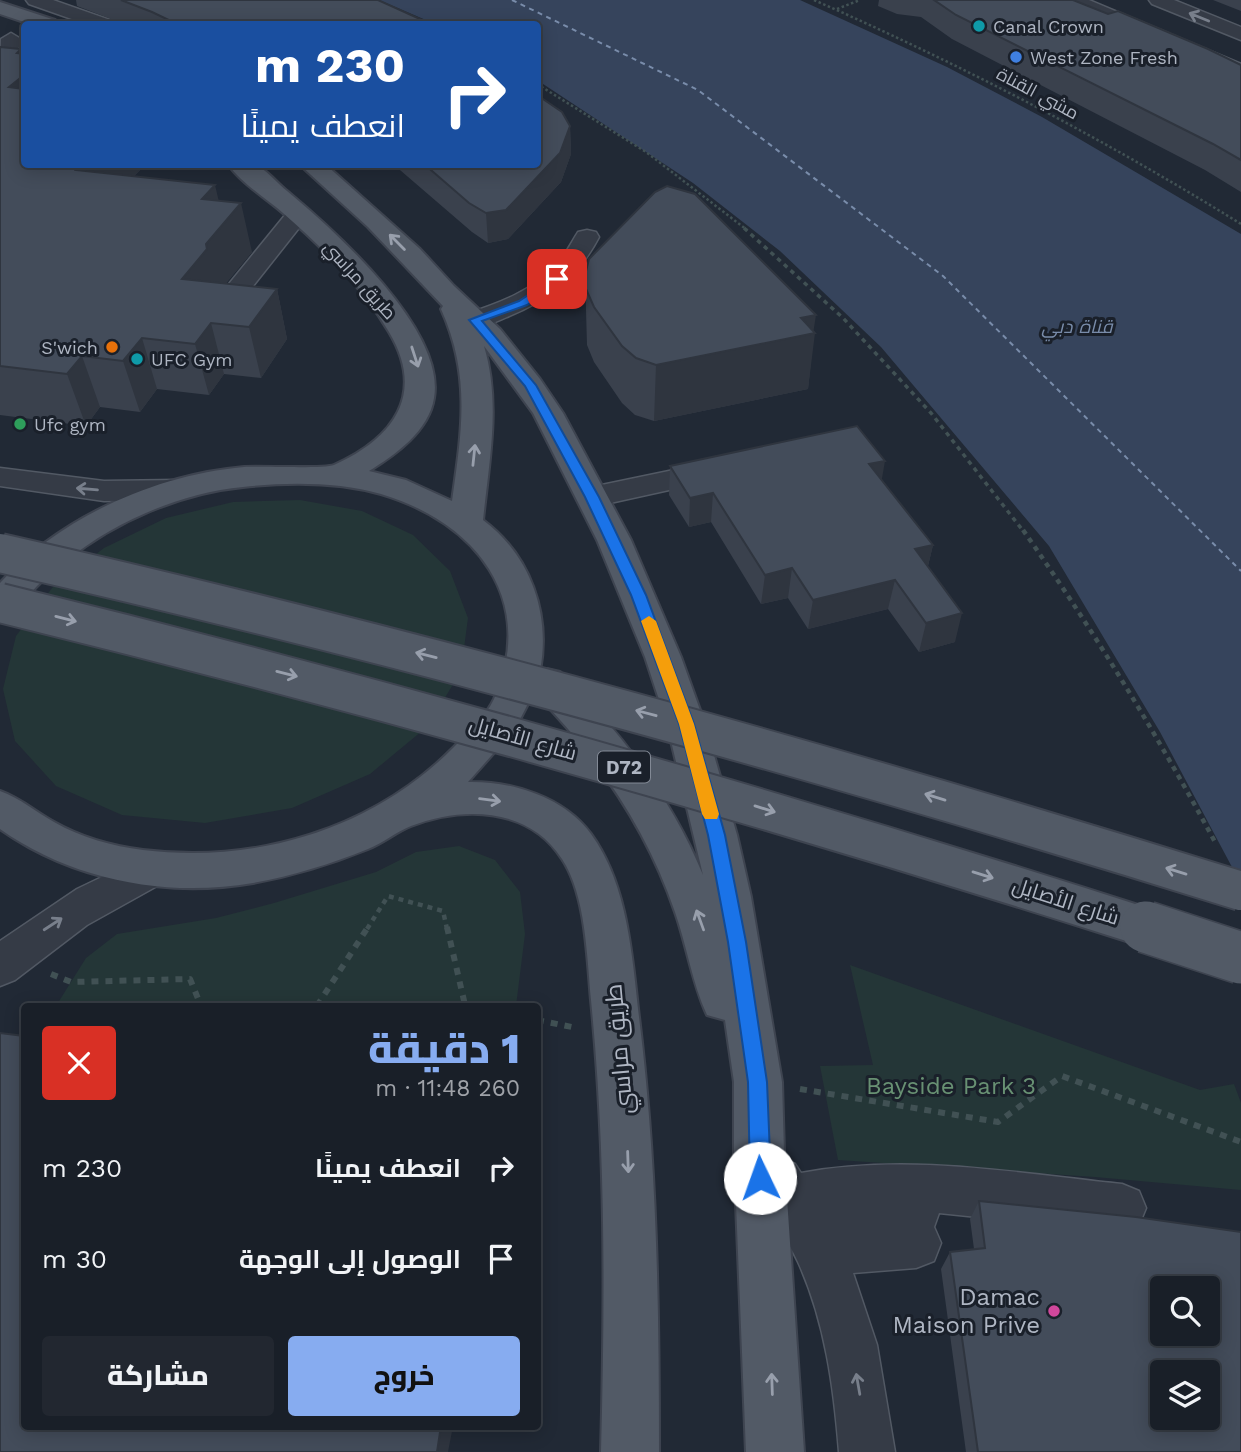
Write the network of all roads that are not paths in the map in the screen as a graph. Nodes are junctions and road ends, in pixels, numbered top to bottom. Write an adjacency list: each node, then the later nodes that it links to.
1 (1073, 0): 8 (street)
2 (1107, 0): 8 (street)
3 (1158, 0): 9 (street, one-way to 3)
4 (0, 8): 5 (main road)
5 (31, 8): 6 (main road)
6 (51, 16): 7 (street)
7 (84, 21)
8 (1149, 24): 14 (street)
9 (1241, 34)
10 (12, 40): 11 (street)
11 (0, 63)
12 (21, 66): 13 (street)
13 (0, 71)
14 (1240, 71): 15 (street)
15 (1211, 77)
16 (244, 168): 18 (main road, طريق مراسي)
17 (315, 168): 20 (main road, one-way to 17)
18 (298, 214): 21 (street); 25 (main road, طريق مراسي, one-way to 25)
19 (587, 237): 22 (street)
20 (444, 292): 22 (main road); 28 (main road, one-way to 20)
21 (233, 295)
22 (475, 320): 27 (main road)
23 (743, 465): 27 (street)
24 (2, 473): 26 (street, one-way to 24)
25 (339, 476): 26 (main road); 28 (main road)
26 (179, 490): 30 (main road)
27 (592, 497): 38 (main road)
28 (466, 522): 31 (main road)
29 (0, 553): 35 (main road, one-way to 29, bridge)
30 (0, 604): 36 (main road, شارع الأصايل / D72, one-way to 36, bridge)
31 (524, 662): 33 (main road); 38 (main road, one-way to 31)
32 (0, 807): 34 (main road)
33 (400, 814): 34 (main road); 42 (main road, طريق مراسي, one-way to 42)
34 (152, 869): 37 (street, one-way to 34)
35 (1241, 891)
36 (1241, 958)
37 (6, 962)
38 (759, 1153): 40 (street); 43 (main road, one-way to 38)
39 (1122, 1208): 40 (street)
40 (805, 1225): 41 (street); 44 (street, one-way to 40)
41 (916, 1229)
42 (630, 1452)
43 (775, 1452)
44 (867, 1452)

